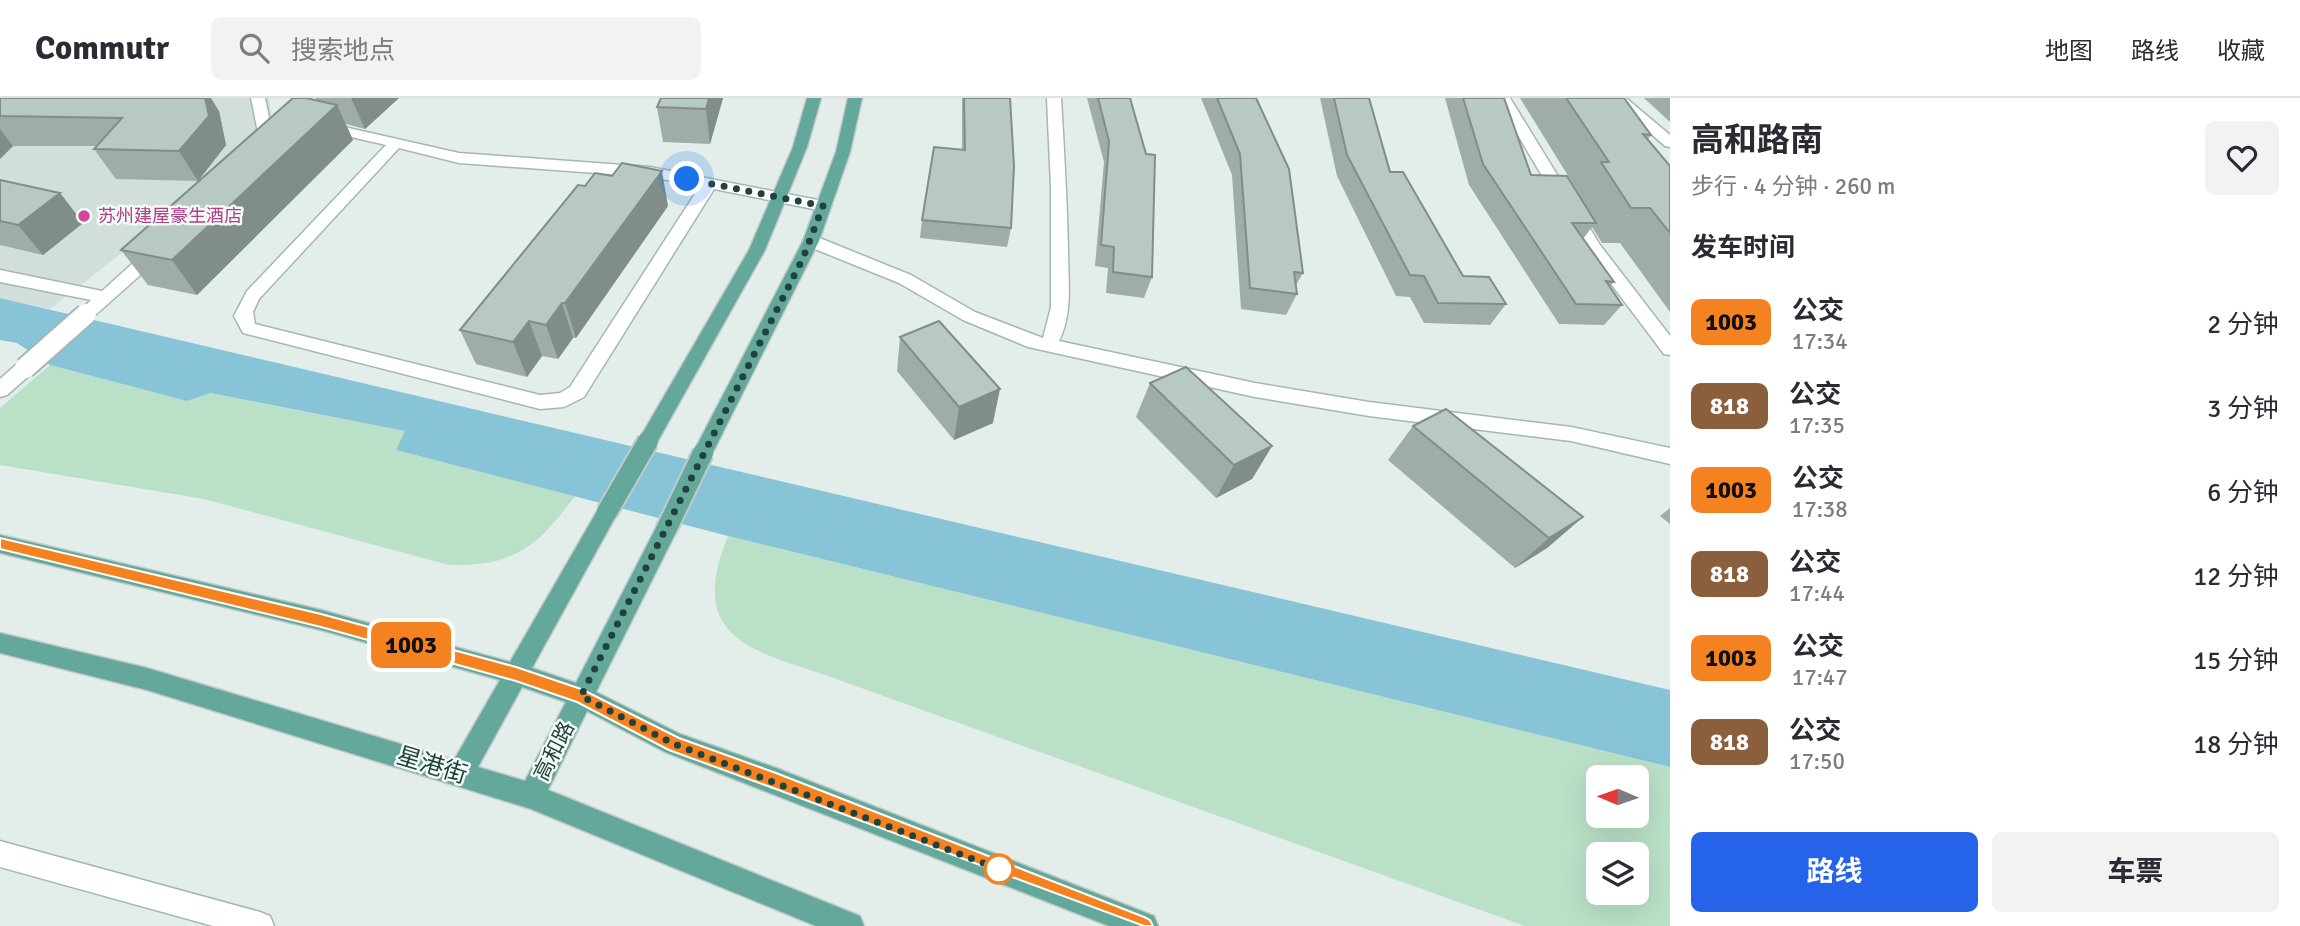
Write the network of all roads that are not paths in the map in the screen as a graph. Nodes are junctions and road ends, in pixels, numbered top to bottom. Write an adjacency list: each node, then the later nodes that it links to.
1 (258, 98): 10 (street)
2 (814, 98): 14 (main road)
3 (855, 98): 15 (main road, 高和路)
4 (1055, 98): 20 (street)
5 (1503, 98): 21 (street)
6 (1605, 98): 8 (street)
7 (1617, 98): 12 (street)
8 (1617, 117)
9 (307, 122): 11 (street)
10 (285, 127)
11 (396, 143): 13 (street); 13 (street)
12 (1670, 143)
13 (709, 184): 14 (street)
14 (778, 198): 15 (street); 26 (main road, bridge)
15 (823, 206): 16 (main road, 高和路)
16 (811, 241): 20 (street); 27 (main road, 高和路, bridge)
17 (166, 243): 19 (street)
18 (0, 276): 19 (street)
19 (105, 297): 22 (street, bridge)
20 (1048, 345): 23 (street)
21 (1670, 349)
22 (0, 390)
23 (1668, 453)
24 (0, 544): 26 (main road)
25 (0, 643): 28 (main road, 星港街)
26 (516, 674): 27 (main road); 28 (main road)
27 (581, 696): 29 (main road, 高和路); 33 (main road)
28 (460, 774): 29 (main road, 星港街)
29 (531, 796): 32 (main road, 星港街)
30 (4, 861): 31 (street)
31 (249, 924)
32 (850, 926)
33 (1144, 926)

